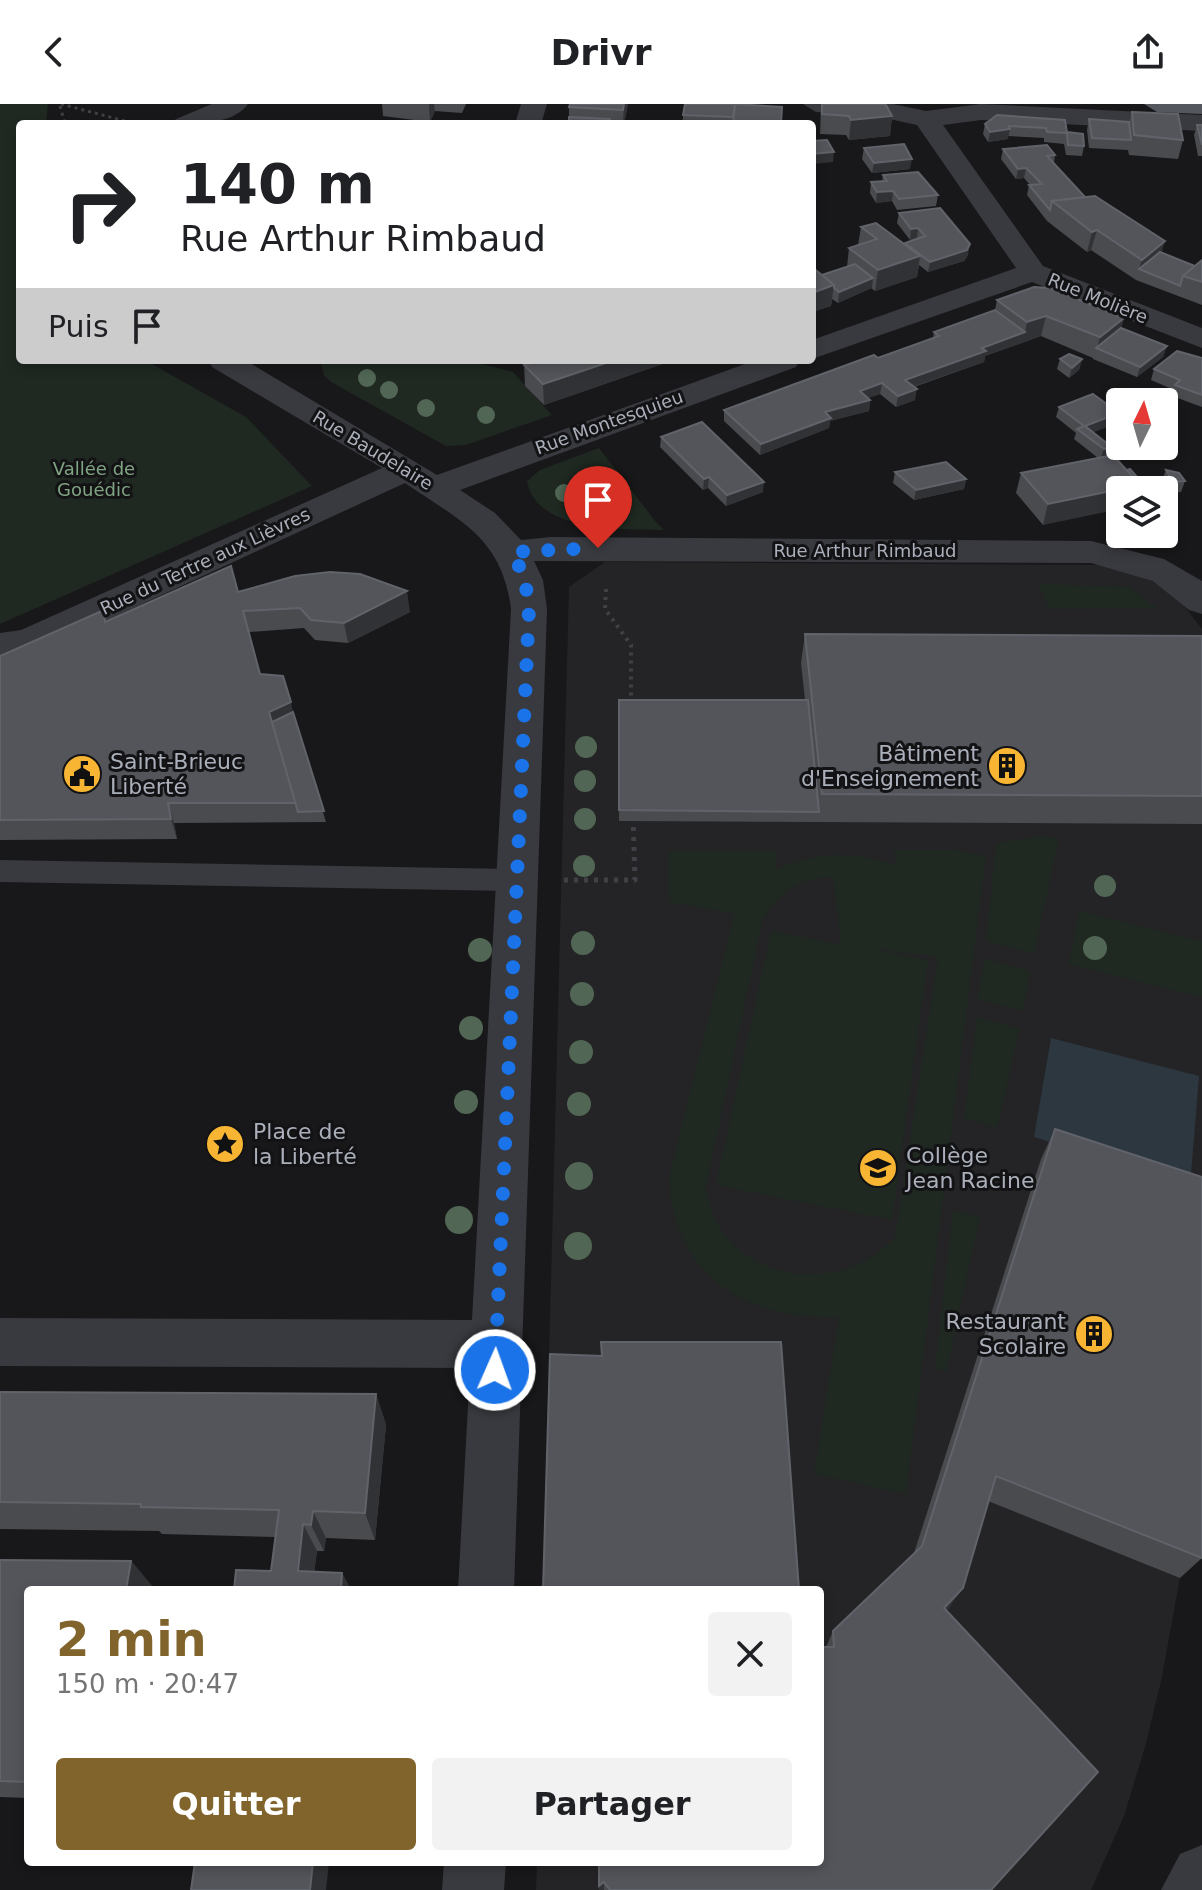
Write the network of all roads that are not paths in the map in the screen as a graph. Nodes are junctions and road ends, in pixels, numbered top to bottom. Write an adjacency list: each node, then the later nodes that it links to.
1 (235, 104): 6 (street)
2 (816, 104): 5 (street)
3 (1157, 104): 4 (main road)
4 (1202, 106)
5 (926, 119): 7 (street); 8 (street, Rue Molière)
6 (195, 120)
7 (1202, 123)
8 (1033, 272): 9 (street, Rue Molière); 10 (street)
9 (1202, 339)
10 (816, 349)
11 (245, 364): 13 (street, Rue Baudelaire)
12 (773, 364): 13 (street, Rue Montesquieu)
13 (421, 478): 14 (street, Rue Baudelaire); 16 (street, Rue du Tertre aux Lièvres)
14 (513, 552): 15 (street, Rue Arthur Rimbaud); 18 (street)
15 (1202, 602)
16 (0, 645)
17 (0, 871): 18 (lane)
18 (515, 880): 20 (street)
19 (0, 1342): 20 (street)
20 (496, 1344): 21 (street)
21 (486, 1586)
22 (475, 1866): 24 (street)
23 (1202, 1876): 25 (street)
24 (473, 1890)
25 (1192, 1890)

